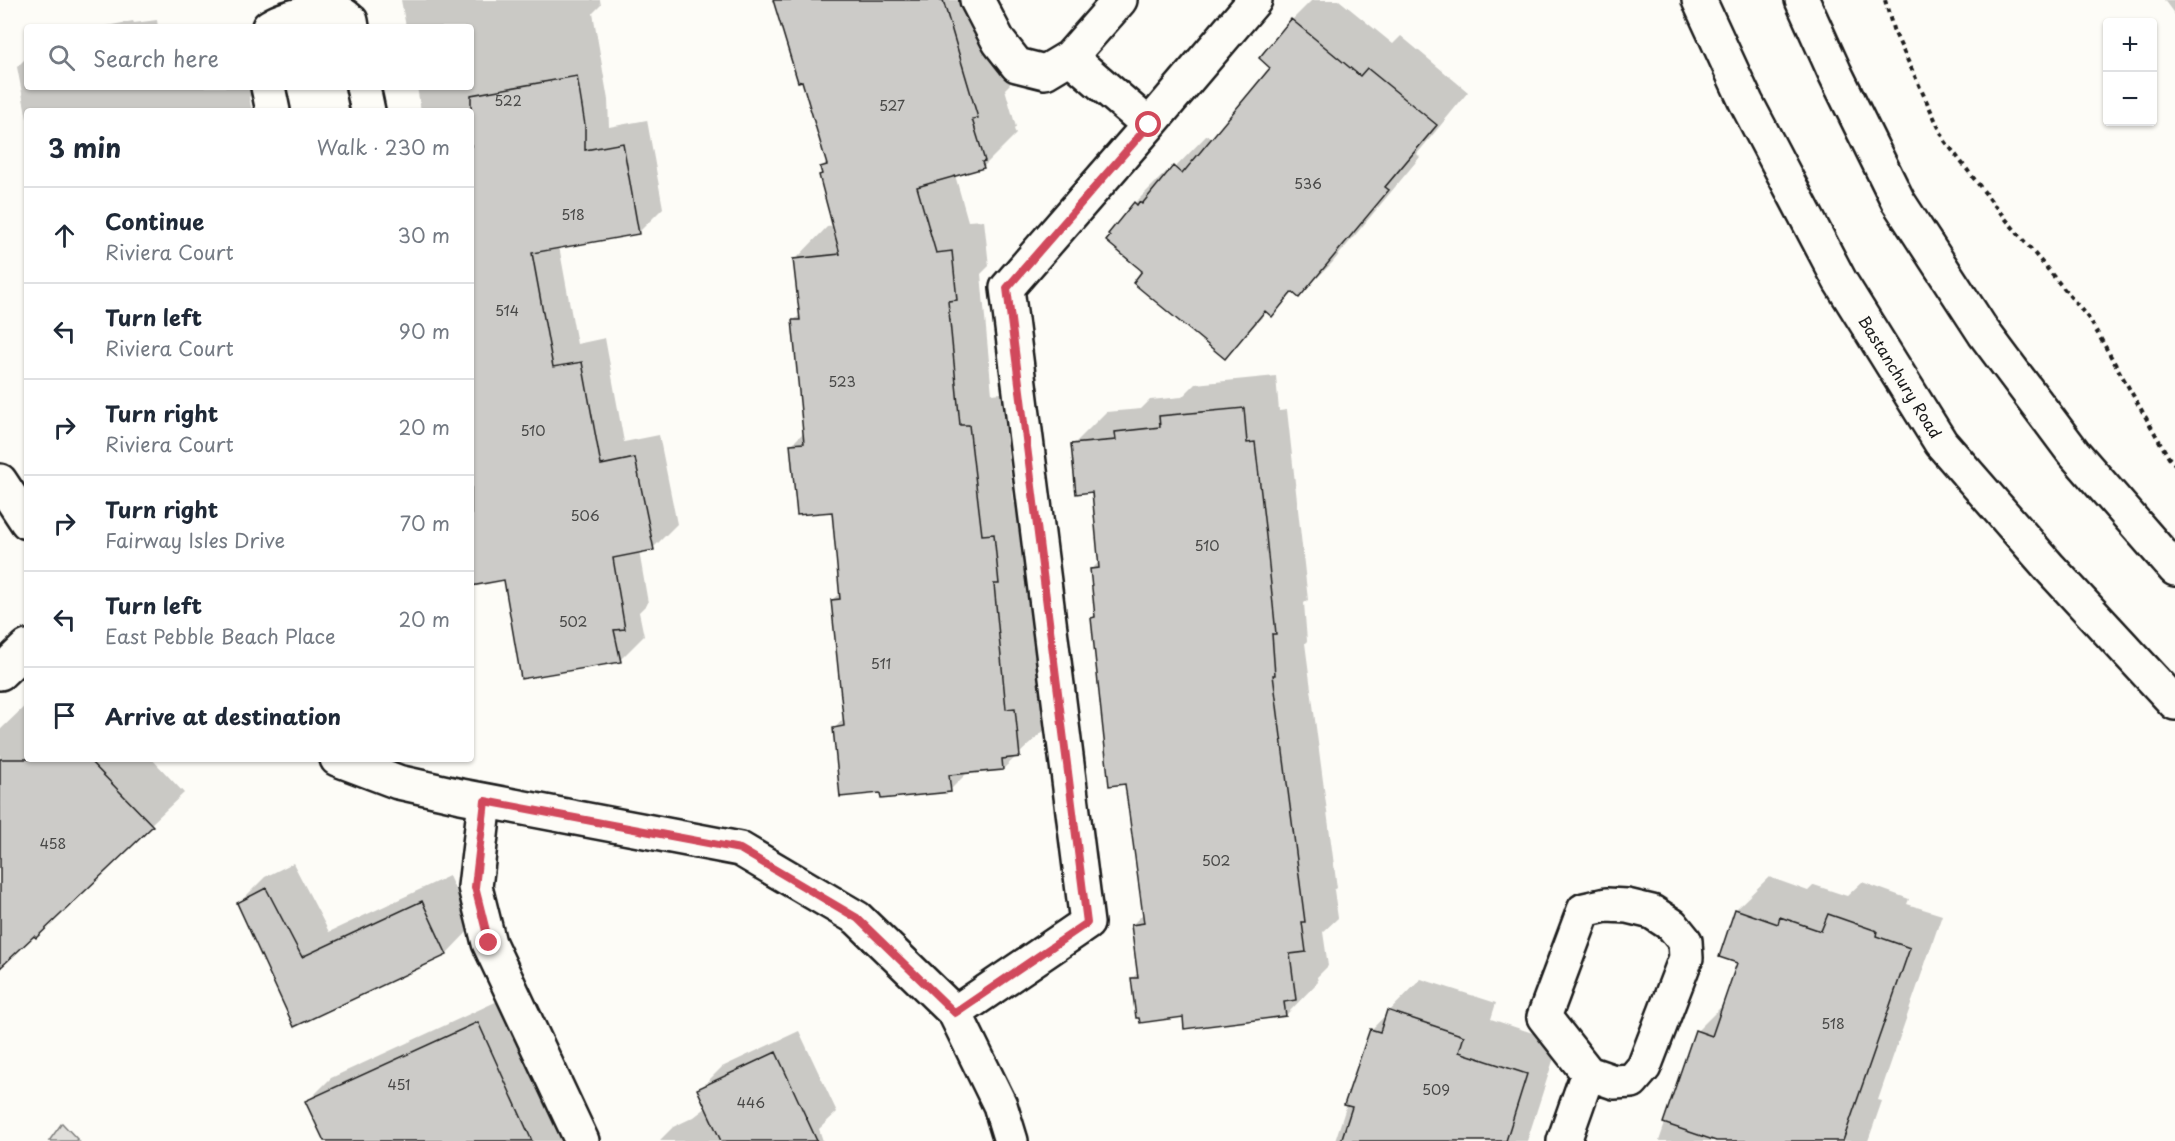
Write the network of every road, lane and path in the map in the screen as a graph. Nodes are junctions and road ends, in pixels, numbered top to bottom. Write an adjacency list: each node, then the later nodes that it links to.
1 (977, 0): 9 (street)
2 (1120, 0): 9 (street)
3 (1255, 0): 14 (street)
4 (1699, 0): 21 (street, Bastanchury Road)
5 (1802, 0): 18 (street)
6 (1885, 0): 15 (path)
7 (274, 24): 8 (street)
8 (352, 24)
9 (1070, 57): 14 (street)
10 (269, 90): 12 (street)
11 (364, 90): 13 (street)
12 (272, 108)
13 (367, 108)
14 (1149, 125): 25 (street)
15 (2175, 464)
16 (0, 482): 17 (street)
17 (24, 518)
18 (2175, 569)
19 (24, 650): 20 (street)
20 (0, 673)
21 (2175, 703)
22 (354, 762): 23 (street)
23 (401, 770): 24 (street)
24 (485, 801): 25 (street); 27 (street)
25 (955, 1013): 28 (street)
26 (1588, 1073): 26 (street); 29 (street)
27 (582, 1141)
28 (1011, 1141)
29 (1564, 1141)

